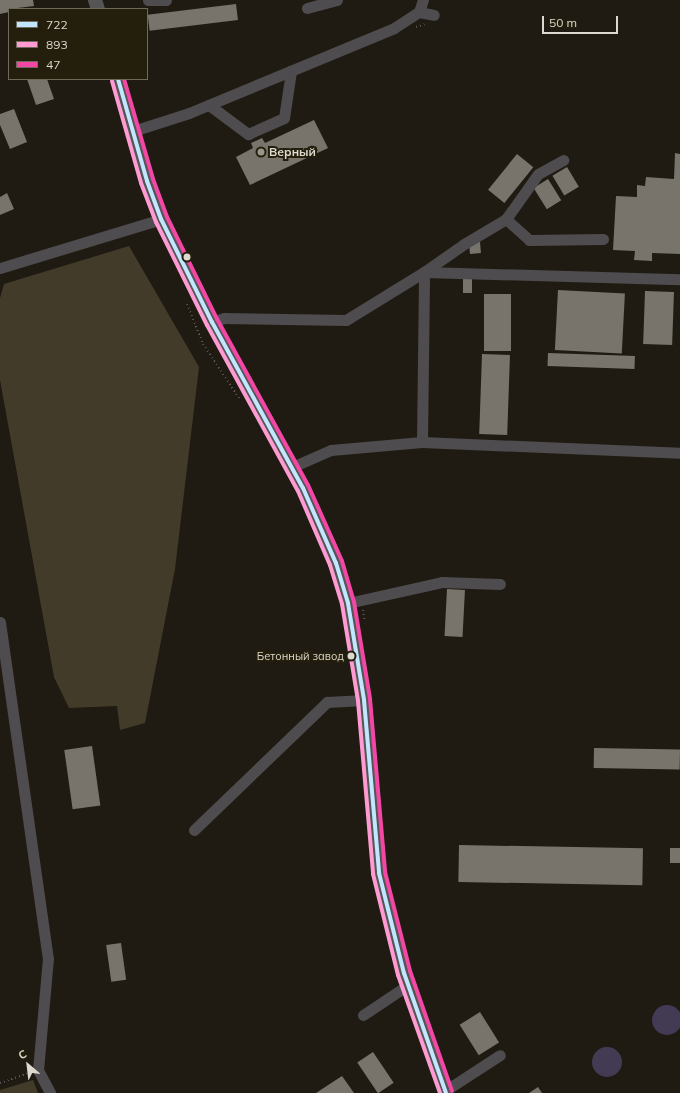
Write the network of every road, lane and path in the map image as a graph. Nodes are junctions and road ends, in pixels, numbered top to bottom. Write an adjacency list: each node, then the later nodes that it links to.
1 (148, 0): 2 (street)
2 (166, 0)
3 (337, 0): 5 (street)
4 (423, 0): 6 (street)
5 (307, 8)
6 (419, 12): 7 (street); 8 (street)
7 (434, 16)
8 (291, 71): 10 (street); 10 (street)
9 (118, 80): 11 (main road)
10 (209, 105): 11 (street)
11 (133, 131): 14 (main road)
12 (563, 160): 13 (street)
13 (506, 219): 15 (street); 17 (street)
14 (161, 220): 16 (street); 20 (main road)
15 (603, 239)
16 (0, 268)
17 (424, 272): 18 (street); 20 (street); 22 (street)
18 (680, 279)
19 (187, 304): 21 (path)
20 (212, 322): 24 (main road)
21 (241, 401)
22 (422, 442): 23 (street); 24 (street)
23 (680, 453)
24 (292, 466): 26 (main road)
25 (500, 584): 26 (street)
26 (348, 603): 28 (main road)
27 (0, 622): 33 (street)
28 (364, 700): 29 (street); 30 (main road)
29 (194, 830)
30 (408, 985): 31 (street); 35 (main road)
31 (363, 1015)
32 (500, 1055): 35 (street)
33 (38, 1070): 34 (path); 36 (street)
34 (0, 1083)
35 (446, 1092)
36 (50, 1093)

